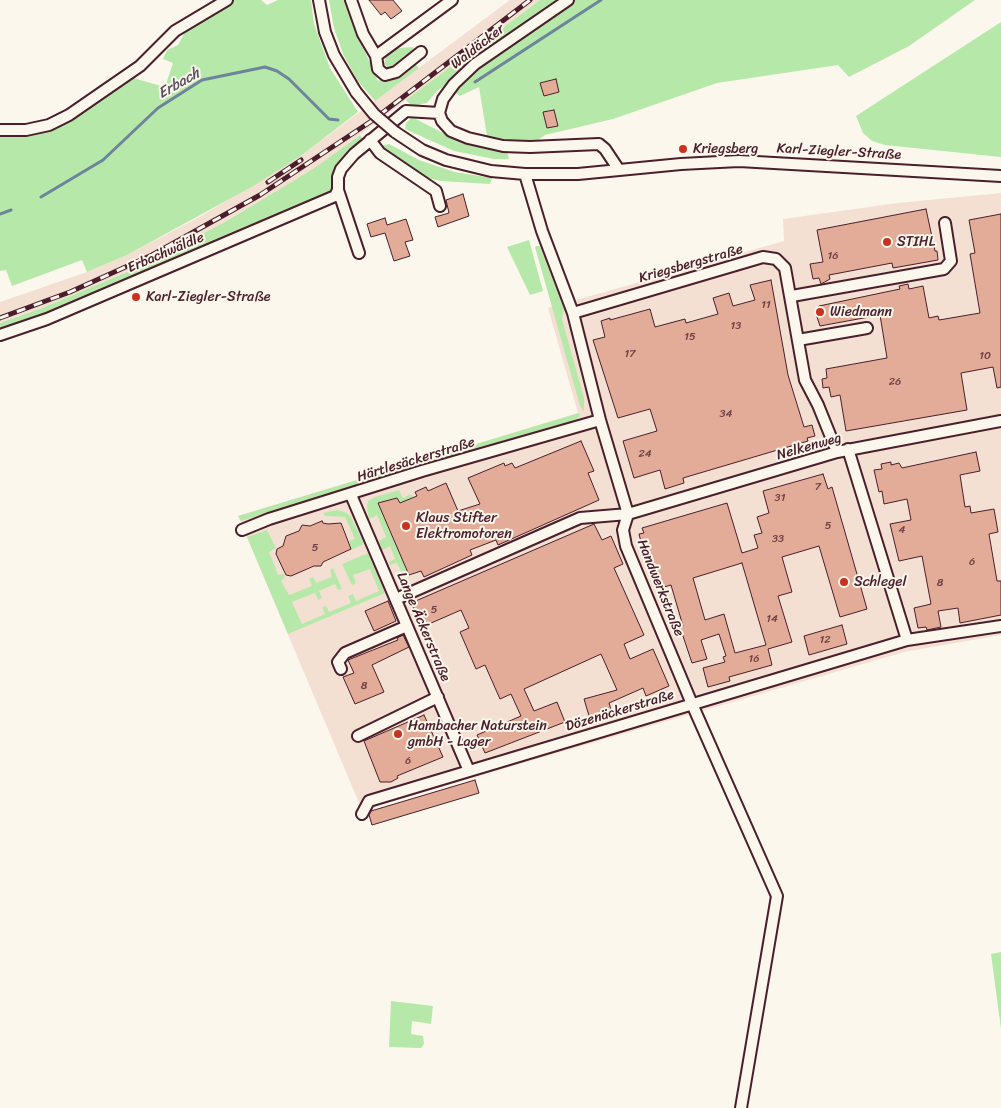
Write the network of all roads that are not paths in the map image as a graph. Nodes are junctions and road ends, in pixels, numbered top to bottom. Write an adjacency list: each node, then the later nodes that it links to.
1 (227, 0): 9 (street)
2 (319, 0): 12 (street, Karl-Ziegler-Straße, bridge)
3 (350, 0): 7 (street)
4 (452, 0): 7 (street)
5 (568, 0): 8 (street, Waldäcker)
6 (421, 52): 7 (street)
7 (376, 56)
8 (439, 113): 10 (street); 11 (street)
9 (0, 130)
10 (370, 140): 14 (street); 15 (street)
11 (619, 170): 12 (street, Karl-Ziegler-Straße); 13 (street, Karl-Ziegler-Straße)
12 (525, 174): 19 (street, Handwerkstraße)
13 (1001, 176)
14 (338, 190): 17 (street); 21 (street, Erbachwäldle)
15 (440, 206)
16 (945, 223): 18 (street)
17 (359, 253)
18 (792, 296): 19 (street, Kriegsbergstraße); 22 (street, Kriegsbergstraße)
19 (573, 313): 23 (street, Handwerkstraße)
20 (867, 328): 22 (street)
21 (0, 335)
22 (798, 340): 26 (street, Kriegsbergstraße)
23 (600, 420): 27 (street, Härtlesäckerstraße); 28 (street, Handwerkstraße)
24 (1001, 421): 25 (street, Nelkenweg)
25 (848, 449): 26 (street, Nelkenweg); 33 (street)
26 (837, 452): 28 (street, Nelkenweg)
27 (351, 495): 29 (street, Härtlesäckerstraße); 30 (street, Lange Äckerstraße)
28 (628, 514): 30 (street, Nelkenweg); 36 (street, Handwerkstraße)
29 (242, 530)
30 (396, 599): 31 (street, Lange Äckerstraße)
31 (407, 626): 34 (street); 35 (street, Lange Äckerstraße)
32 (1001, 626): 33 (street)
33 (907, 640): 36 (street)
34 (342, 669)
35 (438, 697): 37 (street); 38 (street, Lange Äckerstraße)
36 (692, 704): 38 (street, Dözenäckerstraße); 40 (street, Handwerkstraße)
37 (358, 736)
38 (469, 771): 39 (street, Dözenäckerstraße)
39 (362, 814)
40 (741, 1108)

